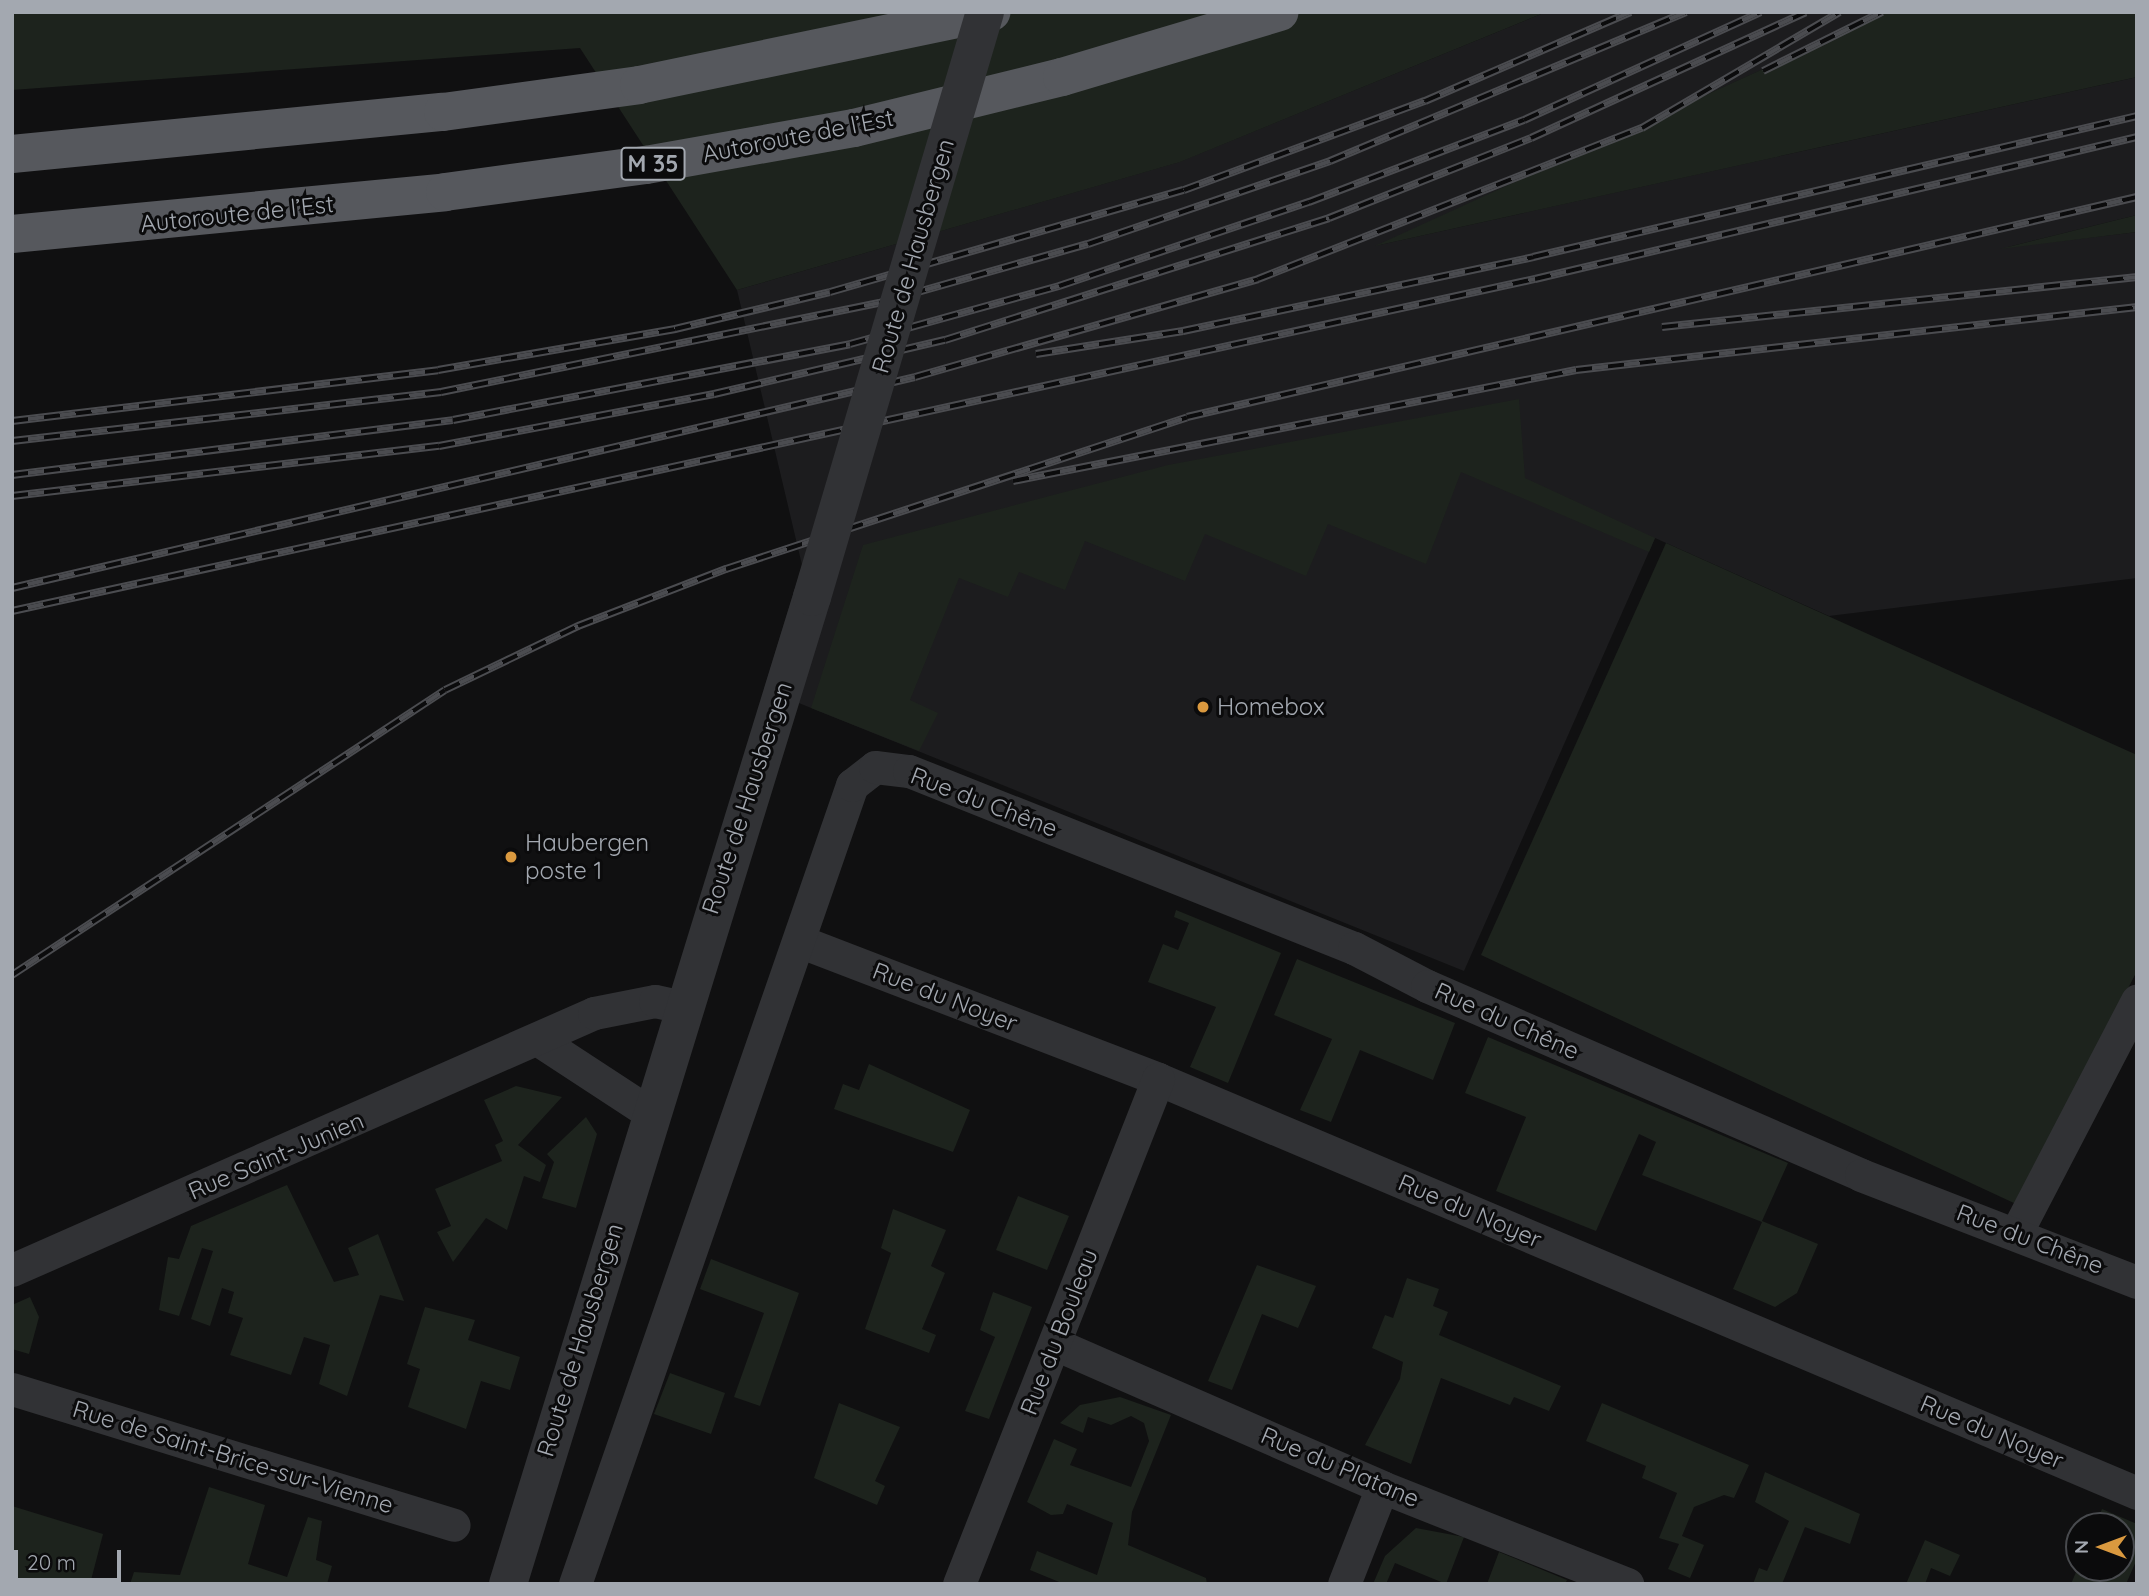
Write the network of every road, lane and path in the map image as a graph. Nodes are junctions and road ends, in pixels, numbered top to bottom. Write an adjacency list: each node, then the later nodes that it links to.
1 (985, 12): 8 (street, Route de Hausbergen, bridge)
2 (992, 12): 4 (highway)
3 (1280, 12): 5 (highway, Autoroute de l’Est / M 35)
4 (12, 154)
5 (12, 234)
6 (799, 940): 10 (street, Rue du Noyer); 12 (street, Rue du Chêne); 21 (street)
7 (2137, 1001): 12 (street)
8 (683, 1007): 9 (street, Rue Saint-Junien); 11 (street, Route de Hausbergen)
9 (540, 1041): 11 (street); 13 (street, Rue Saint-Junien)
10 (1158, 1079): 15 (street, Rue du Bouleau); 18 (street, Rue du Noyer)
11 (650, 1113): 20 (street, Route de Hausbergen)
12 (2015, 1233): 14 (street, Rue du Chêne)
13 (12, 1270)
14 (2137, 1282)
15 (1055, 1343): 17 (street, Rue du Platane); 22 (street, Rue du Bouleau)
16 (12, 1389): 19 (street, Rue de Saint-Brice-sur-Vienne)
17 (1382, 1487): 23 (street); 24 (street, Rue du Platane)
18 (2137, 1493)
19 (454, 1525)
20 (508, 1584)
21 (575, 1584)
22 (960, 1584)
23 (1344, 1584)
24 (1628, 1584)

